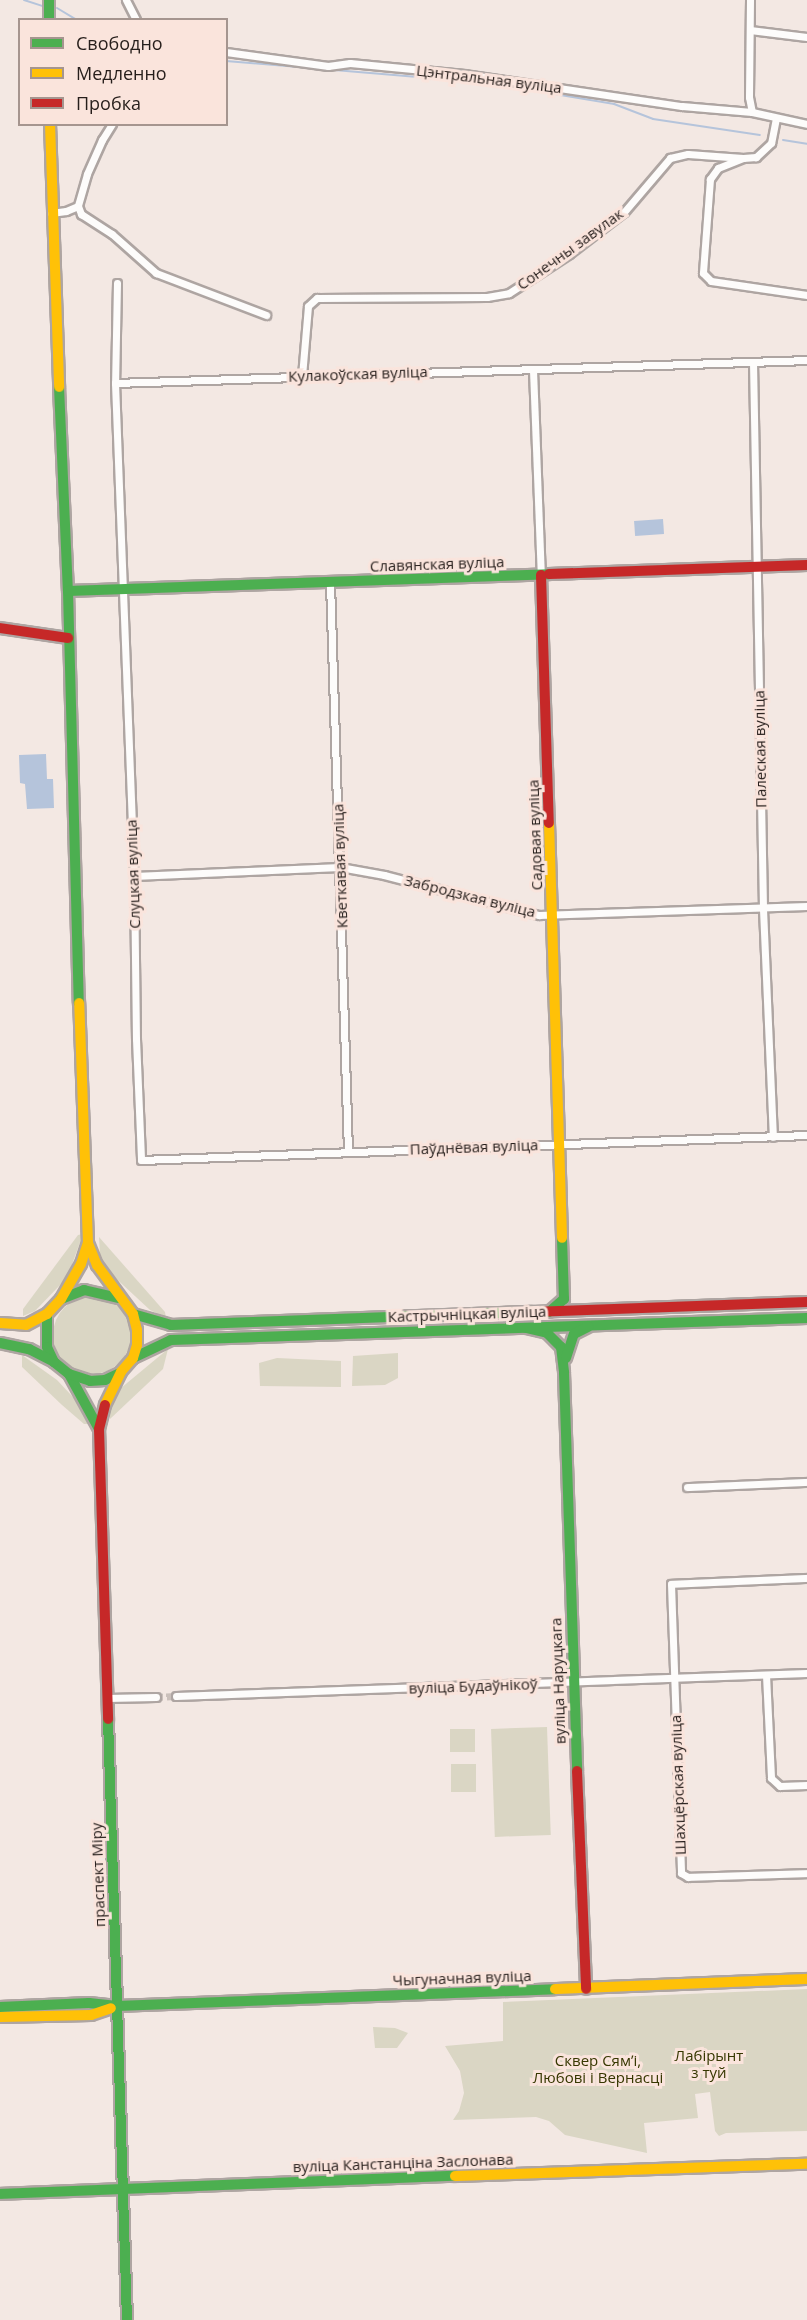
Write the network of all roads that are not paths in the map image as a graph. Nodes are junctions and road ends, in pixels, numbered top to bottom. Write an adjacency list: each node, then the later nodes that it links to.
1 (49, 0): 4 (main road)
2 (126, 0): 5 (street)
3 (750, 0): 6 (street)
4 (49, 18)
5 (135, 18)
6 (750, 30): 7 (street); 9 (street)
7 (807, 37)
8 (228, 52): 9 (street, Цэнтральная вуліца)
9 (752, 112): 10 (street, Цэнтральная вуліца)
10 (776, 118): 11 (street, Цэнтральная вуліца); 14 (street)
11 (807, 124)
12 (50, 126): 16 (main road)
13 (111, 126): 15 (street)
14 (743, 158): 18 (street); 23 (street, Сонечны завулак)
15 (78, 206): 16 (street); 19 (street)
16 (51, 213): 30 (main road)
17 (117, 283): 24 (street)
18 (807, 295)
19 (266, 315)
20 (807, 360): 21 (street, Кулакоўская вуліца)
21 (753, 362): 22 (street, Кулакоўская вуліца); 26 (street, Палеская вуліца)
22 (533, 370): 23 (street, Кулакоўская вуліца); 27 (street, Садовая вуліца)
23 (302, 372): 24 (street, Кулакоўская вуліца)
24 (115, 383): 29 (street)
25 (807, 566): 26 (main road, Славянская вуліца)
26 (756, 568): 27 (main road, Славянская вуліца); 36 (street, Палеская вуліца)
27 (541, 575): 28 (main road, Славянская вуліца); 37 (main road, Садовая вуліца)
28 (330, 582): 29 (main road, Славянская вуліца); 33 (street, Кветкавая вуліца)
29 (122, 589): 30 (main road, Славянская вуліца); 34 (street, Слуцкая вуліца)
30 (68, 591): 32 (main road)
31 (0, 628): 32 (main road)
32 (68, 638): 43 (main road)
33 (340, 867): 34 (street, Забродзкая вуліца); 37 (street, Забродзкая вуліца); 41 (street, Кветкавая вуліца)
34 (134, 876): 42 (street, Слуцкая вуліца)
35 (807, 906): 36 (street, Забродзкая вуліца)
36 (763, 909): 37 (street, Забродзкая вуліца); 39 (street, Палеская вуліца)
37 (552, 914): 40 (main road, Садовая вуліца)
38 (807, 1135): 39 (street, Паўднёвая вуліца)
39 (773, 1137): 40 (street, Паўднёвая вуліца)
40 (560, 1144): 41 (street, Паўднёвая вуліца); 46 (main road, Садовая вуліца)
41 (348, 1151): 42 (street, Паўднёвая вуліца)
42 (141, 1160)
43 (88, 1243): 44 (main road); 45 (main road)
44 (119, 1298): 45 (main road); 51 (main road)
45 (61, 1299): 50 (main road)
46 (564, 1299): 48 (main road); 49 (main road)
47 (807, 1302): 48 (main road, Кастрычніцкая вуліца)
48 (580, 1311): 49 (main road, Кастрычніцкая вуліца)
49 (549, 1312): 51 (main road, Кастрычніцкая вуліца)
50 (47, 1314): 53 (main road); 58 (main road)
51 (133, 1314): 57 (main road)
52 (807, 1318): 54 (main road, Кастрычніцкая вуліца)
53 (0, 1323)
54 (602, 1323): 55 (main road, Кастрычніцкая вуліца); 60 (main road)
55 (526, 1328): 57 (main road, Кастрычніцкая вуліца); 60 (main road)
56 (0, 1343): 58 (main road)
57 (133, 1358): 59 (main road)
58 (54, 1362): 61 (main road)
59 (121, 1372): 61 (main road); 62 (main road)
60 (564, 1373): 69 (main road, вуліца Наруцкага)
61 (69, 1374): 62 (main road)
62 (99, 1429): 72 (main road, праспект Міру)
63 (807, 1482): 64 (street)
64 (687, 1487)
65 (807, 1578): 68 (street)
66 (807, 1674): 67 (street, вуліца Будаўнікоў)
67 (766, 1675): 68 (street, вуліца Будаўнікоў); 73 (street)
68 (674, 1678): 69 (street, вуліца Будаўнікоў); 74 (street, Шахцёрская вуліца)
69 (574, 1682): 70 (street, вуліца Будаўнікоў); 76 (main road, вуліца Наруцкага)
70 (176, 1696)
71 (156, 1697): 72 (street)
72 (107, 1698): 77 (main road, праспект Міру)
73 (807, 1785)
74 (807, 1873)
75 (807, 1979): 76 (main road, Чыгуначная вуліца)
76 (586, 1989): 77 (main road, Чыгуначная вуліца)
77 (117, 2006): 78 (main road); 79 (main road); 81 (main road, праспект Міру)
78 (0, 2007)
79 (0, 2018)
80 (807, 2164): 81 (main road, вуліца Канстанціна Заслонава)
81 (122, 2189): 82 (main road, вуліца Канстанціна Заслонава); 83 (main road, праспект Міру)
82 (0, 2194)
83 (127, 2320)

